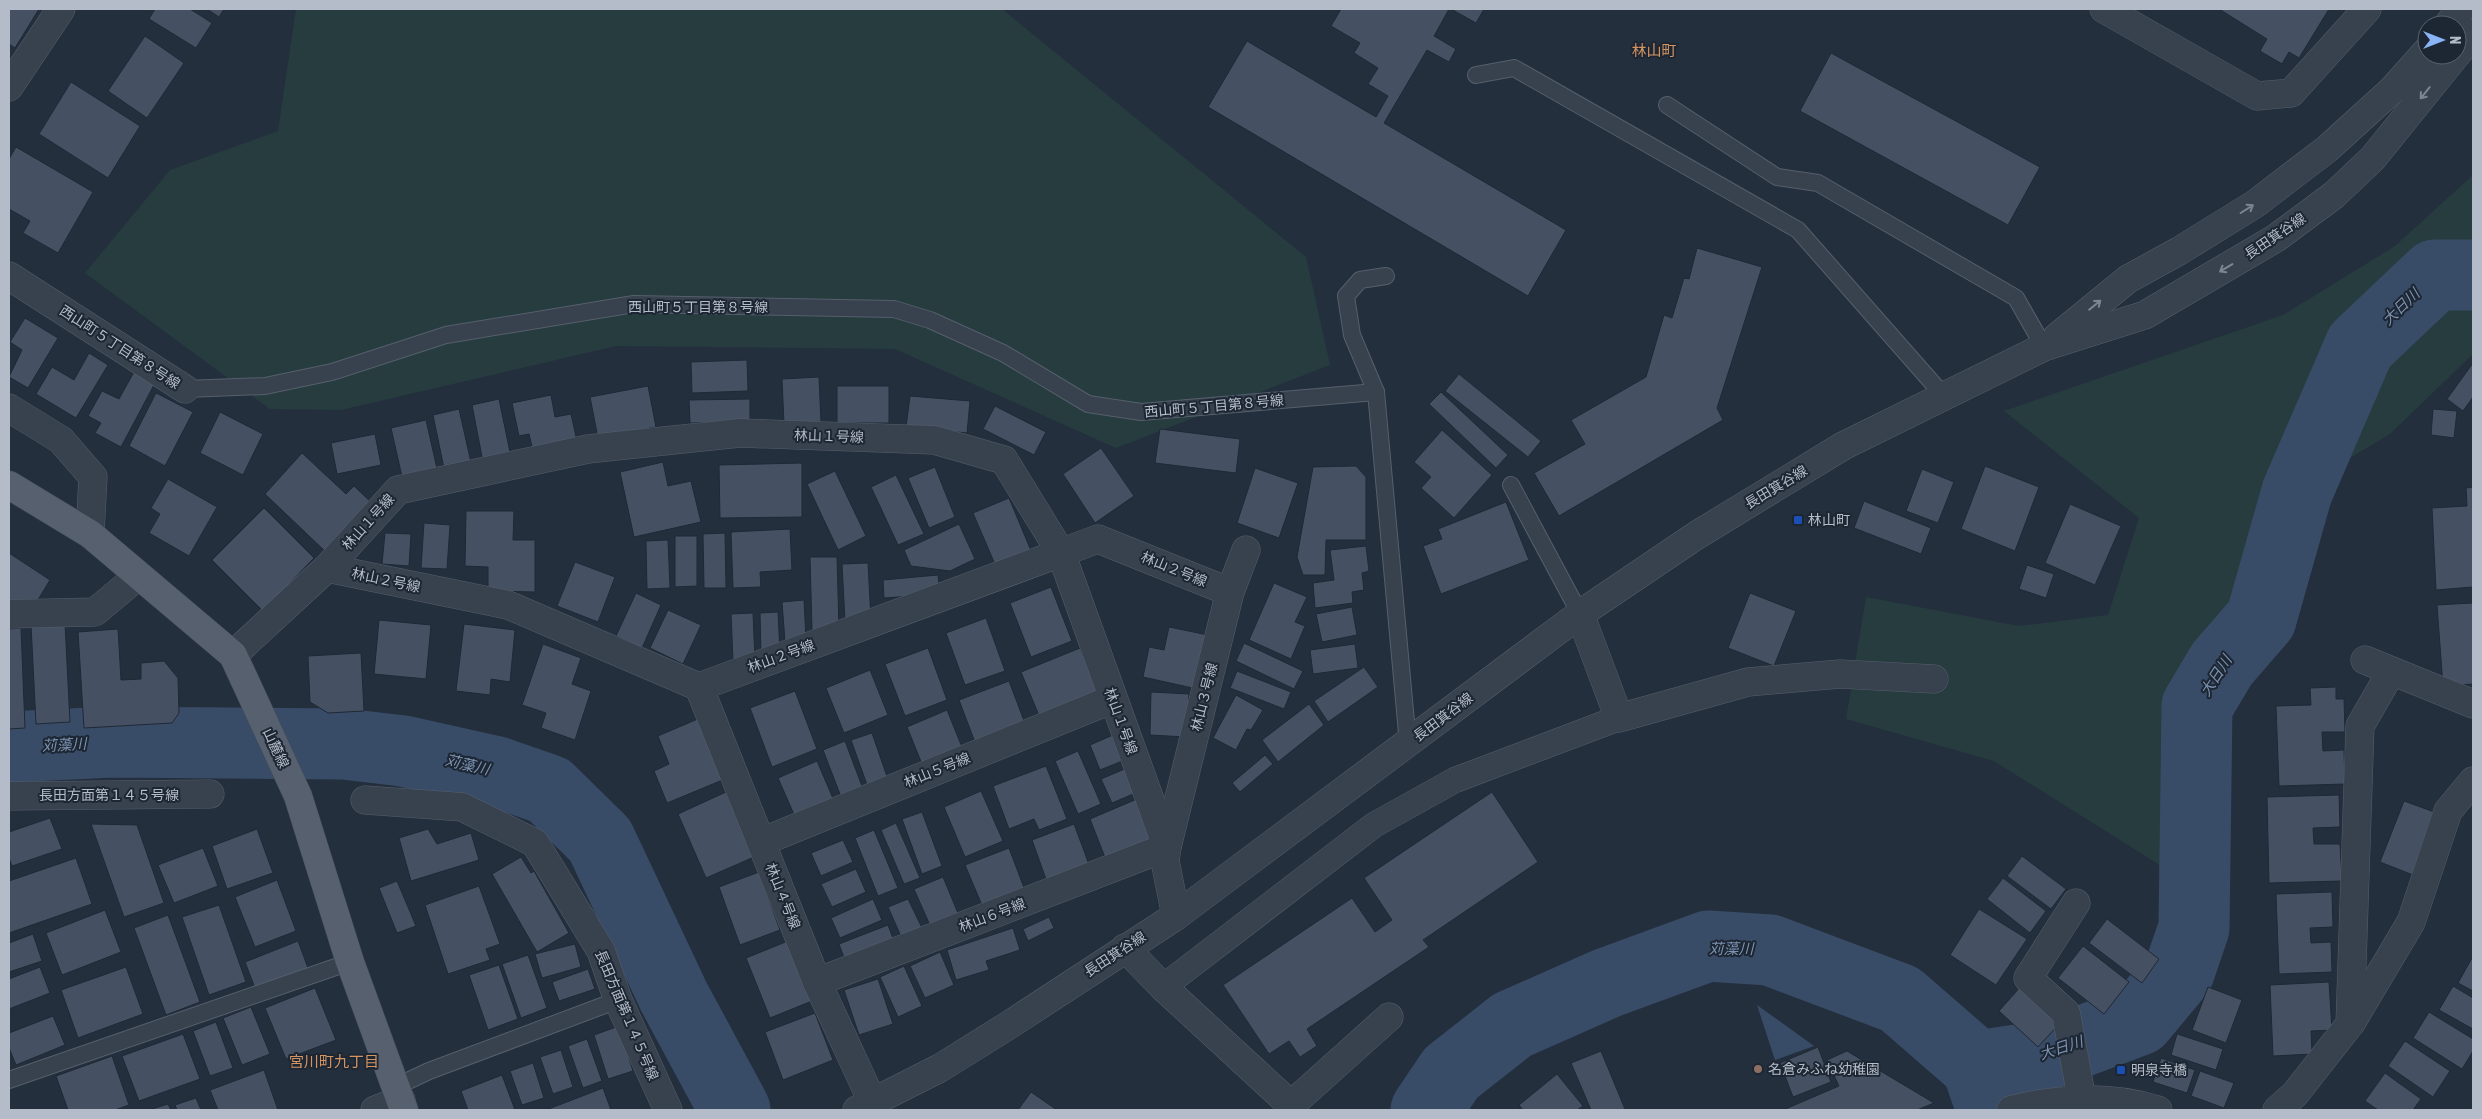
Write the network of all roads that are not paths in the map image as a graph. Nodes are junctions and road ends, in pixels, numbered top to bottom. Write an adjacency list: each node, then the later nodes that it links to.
1 (60, 9): 7 (street)
2 (2104, 9): 3 (street)
3 (2367, 9)
4 (2417, 61): 11 (street, 長田箕谷線, one-way to 4)
5 (2447, 65): 11 (street, 長田箕谷線, one-way to 11)
6 (1476, 75): 14 (lane)
7 (9, 87)
8 (1667, 105): 11 (lane)
9 (9, 276): 12 (street, 西山町５丁目第８号線)
10 (1386, 276): 13 (lane)
11 (2044, 347): 14 (street, 長田箕谷線)
12 (185, 389): 13 (lane, 西山町５丁目第８号線)
13 (1376, 392): 34 (lane)
14 (1944, 396): 25 (street, 長田箕谷線)
15 (9, 408): 18 (street)
16 (9, 485): 18 (main road, 山麓線)
17 (1511, 485): 25 (lane)
18 (90, 534): 22 (main road, 山麓線)
19 (1246, 550): 23 (street, 林山３号線)
20 (1061, 553): 21 (street, 林山１号線); 23 (street, 林山２号線); 30 (street, 林山２号線); 31 (street, 林山１号線)
21 (327, 568): 26 (street, 林山１号線); 30 (street, 林山２号線)
22 (138, 576): 24 (street); 26 (main road, 山麓線)
23 (1230, 592): 40 (street, 林山３号線)
24 (9, 614)
25 (1580, 614): 33 (street); 34 (street, 長田箕谷線)
26 (234, 655): 44 (main road, 山麓線)
27 (2365, 660): 28 (street)
28 (2391, 672): 32 (street); 49 (street)
29 (1934, 679): 33 (street)
30 (699, 686): 39 (street, 林山４号線)
31 (1113, 699): 39 (street, 林山５号線); 40 (street, 林山１号線)
32 (2473, 704)
33 (1619, 718): 46 (street)
34 (1408, 744): 42 (street, 長田箕谷線)
35 (2473, 781): 49 (street)
36 (210, 794): 37 (street, 長田方面第１４５号線)
37 (9, 796)
38 (365, 800): 47 (street, 長田方面第１４５号線)
39 (761, 842): 45 (street, 林山４号線)
40 (1167, 847): 42 (street, 林山１号線); 45 (street, 林山６号線)
41 (2076, 903): 52 (street)
42 (1176, 916): 43 (street, 長田箕谷線)
43 (1125, 948): 46 (street); 53 (street, 長田箕谷線)
44 (350, 962): 50 (lane); 51 (main road, 山麓線)
45 (818, 982): 53 (street, 林山４号線)
46 (1163, 987): 48 (street)
47 (618, 1000): 51 (lane); 57 (street, 長田方面第１４５号線)
48 (1390, 1017)
49 (2350, 1024): 58 (street)
50 (9, 1080)
51 (400, 1099): 56 (street)
52 (2082, 1100): 54 (street); 55 (street)
53 (865, 1106)
54 (2020, 1108)
55 (2142, 1108)
56 (374, 1110)
57 (668, 1110)
58 (2277, 1110)

